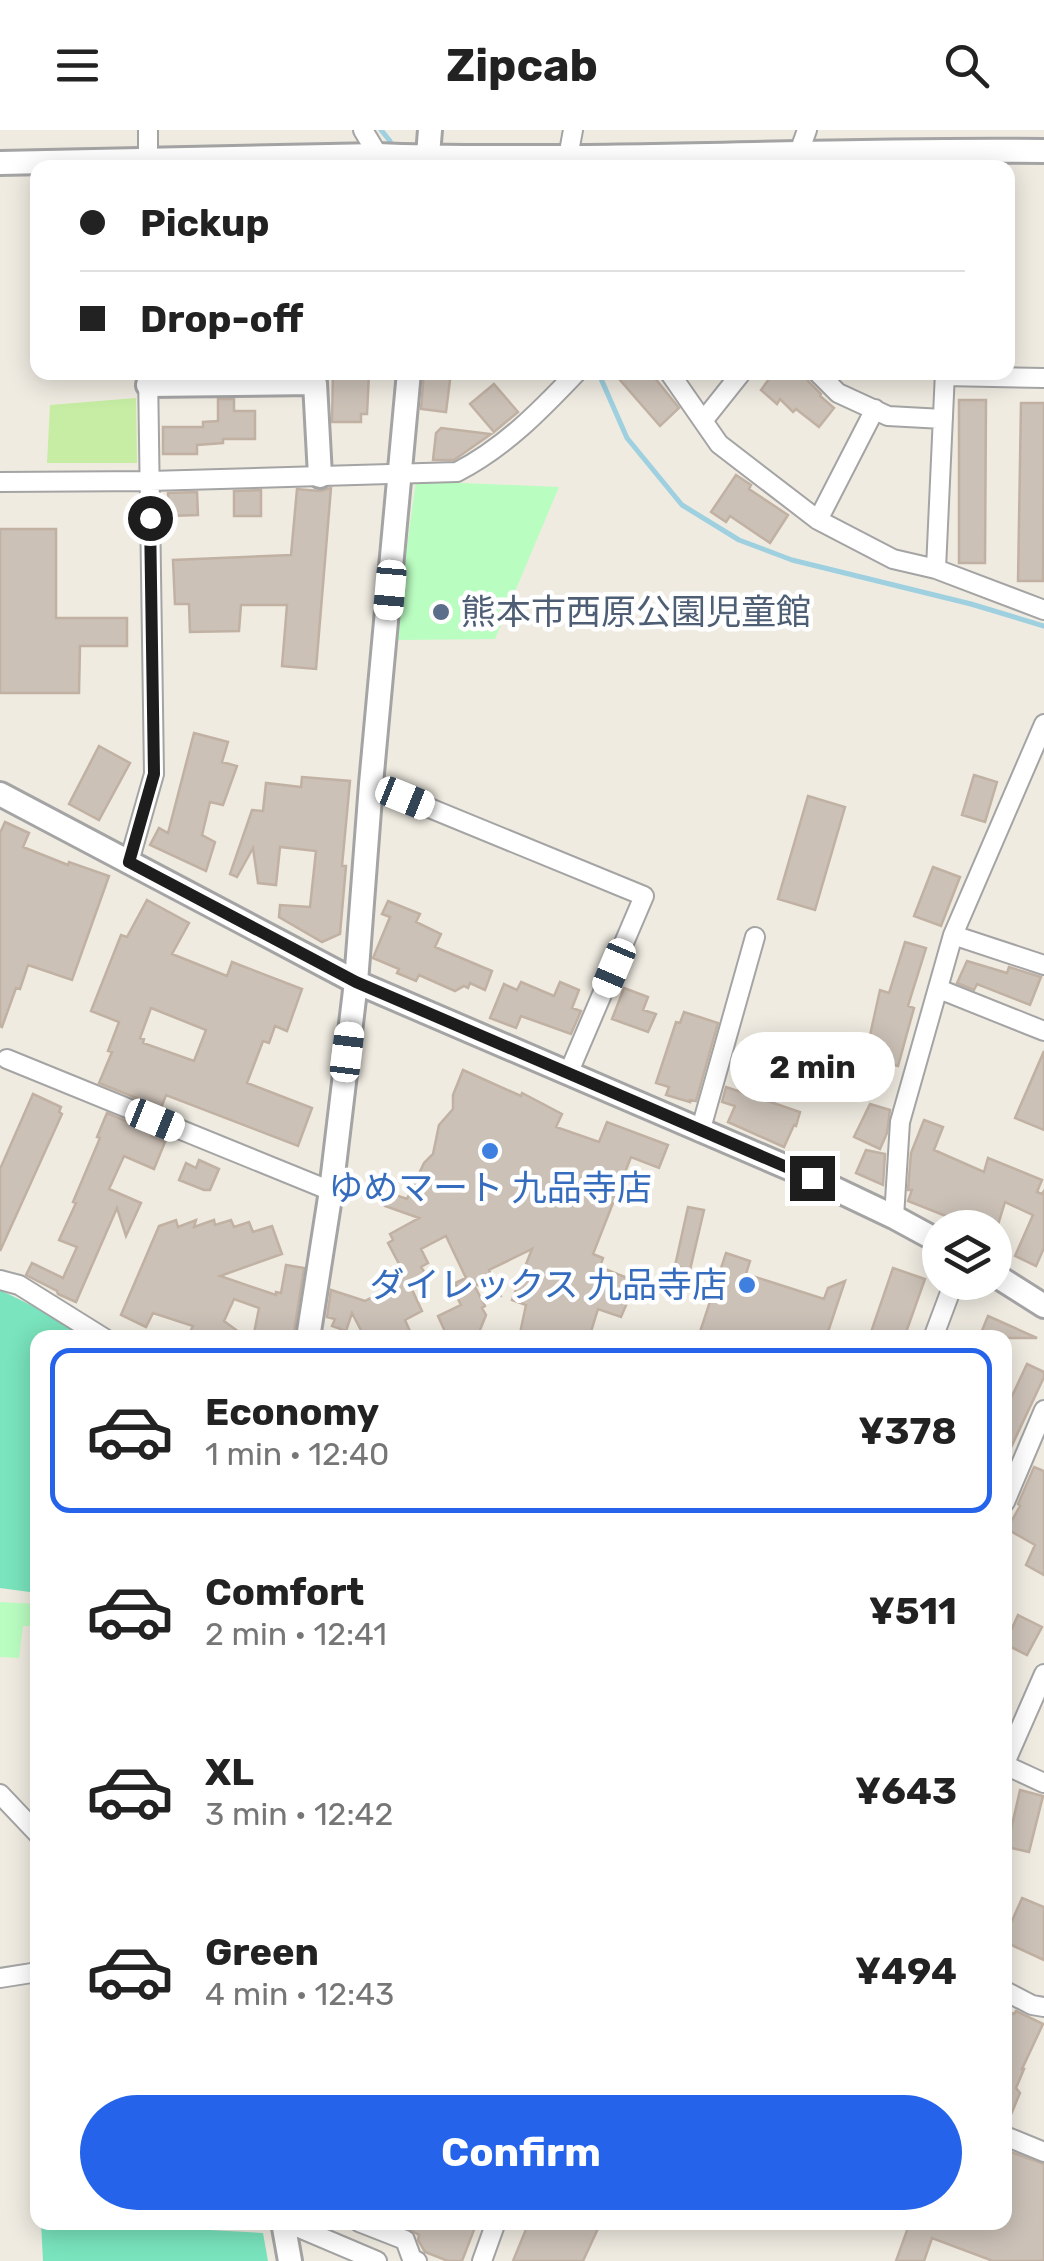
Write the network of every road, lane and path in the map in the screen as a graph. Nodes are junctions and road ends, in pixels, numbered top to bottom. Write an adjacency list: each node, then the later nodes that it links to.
1 (148, 130): 9 (street)
2 (363, 130): 7 (street)
3 (430, 130): 12 (street)
4 (573, 130): 13 (street)
5 (807, 130): 14 (street)
6 (1044, 151): 8 (street)
7 (378, 154): 10 (street); 11 (street)
8 (950, 159): 15 (street)
9 (148, 160)
10 (240, 160)
11 (415, 160)
12 (427, 160)
13 (566, 160)
14 (792, 160)
15 (870, 160)
16 (0, 164): 17 (street)
17 (30, 164)
18 (1015, 377): 19 (street)
19 (1044, 378)
20 (148, 380): 33 (street)
21 (190, 380): 32 (street)
22 (408, 380): 31 (street)
23 (569, 380): 31 (street)
24 (675, 380): 30 (street)
25 (736, 380): 30 (street)
26 (825, 380): 28 (street)
27 (944, 380): 29 (street)
28 (875, 409): 29 (street); 35 (street)
29 (943, 420): 36 (street)
30 (704, 421): 35 (street)
31 (400, 473): 32 (street); 39 (street)
32 (320, 476): 33 (street)
33 (150, 481): 34 (street); 41 (street)
34 (0, 482)
35 (818, 520): 36 (street)
36 (936, 569): 37 (street)
37 (1044, 610)
38 (1044, 724): 42 (street)
39 (371, 784): 45 (street); 49 (street)
40 (0, 794): 41 (street)
41 (129, 862): 45 (street)
42 (954, 935): 44 (street); 46 (street)
43 (755, 937): 50 (street)
44 (1044, 965)
45 (356, 982): 49 (street); 51 (street)
46 (939, 990): 47 (street); 52 (street)
47 (1044, 1031)
48 (6, 1059): 51 (street)
49 (568, 1074): 50 (street)
50 (700, 1132): 52 (street)
51 (331, 1191): 59 (street)
52 (894, 1217): 53 (street)
53 (922, 1232)
54 (0, 1280): 58 (street)
55 (1012, 1286): 57 (street)
56 (947, 1300): 60 (street)
57 (1044, 1306)
58 (91, 1330)
59 (310, 1330)
60 (936, 1330)
61 (1044, 1410): 62 (street)
62 (1012, 1485)
63 (1044, 1674): 64 (street)
64 (1012, 1748)
65 (1012, 1767): 66 (street)
66 (1044, 1783)
67 (0, 1794): 68 (street)
68 (30, 1826)
69 (30, 1973): 70 (street)
70 (0, 1978)
71 (1012, 1995): 72 (street)
72 (1044, 2007)
73 (1012, 2139): 74 (street)
74 (1044, 2152)
75 (285, 2230): 81 (street)
76 (303, 2230): 80 (street)
77 (378, 2230): 80 (street)
78 (387, 2230): 82 (street)
79 (493, 2230): 83 (street)
80 (371, 2259)
81 (290, 2261)
82 (417, 2261)
83 (482, 2261)

